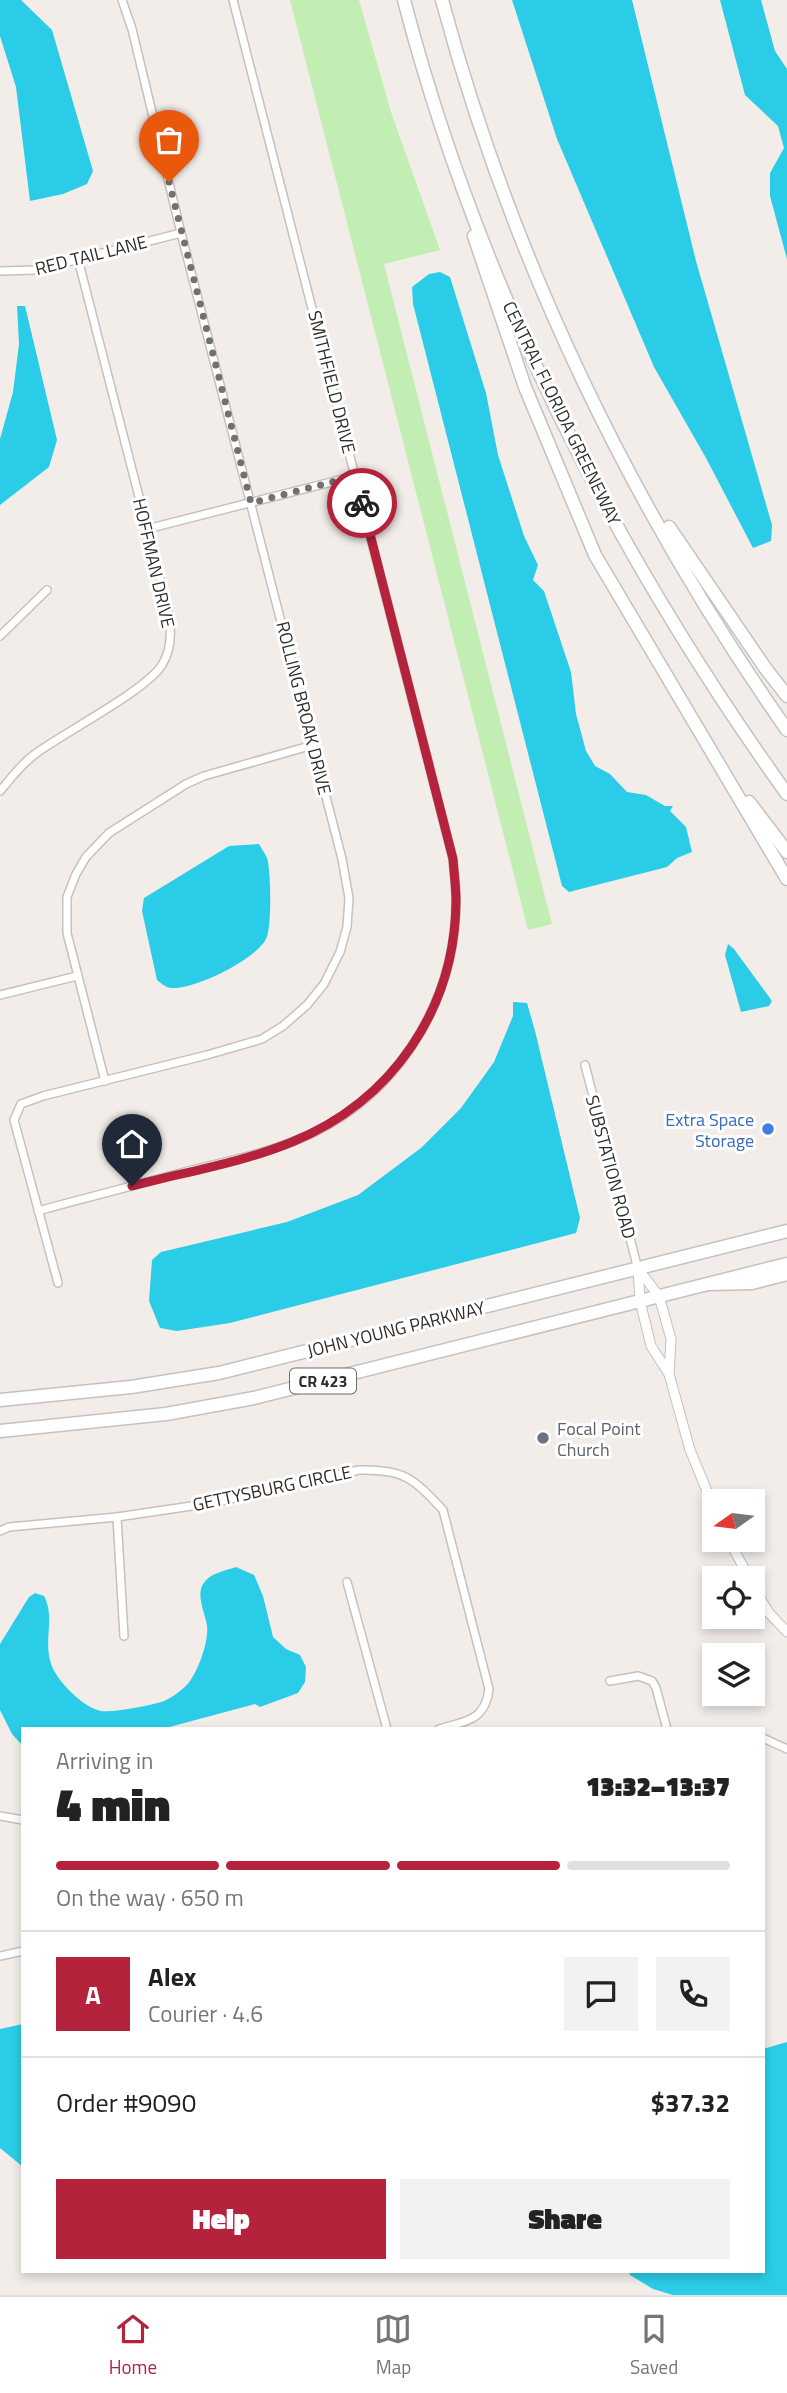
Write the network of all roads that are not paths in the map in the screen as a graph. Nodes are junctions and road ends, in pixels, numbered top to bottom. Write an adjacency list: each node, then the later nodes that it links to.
1 (122, 0): 6 (street, ROLLING BROAK DRIVE)
2 (233, 0): 10 (street, SMITHFIELD DRIVE)
3 (404, 0): 5 (highway, CENTRAL FLORIDA GREENEWAY)
4 (442, 0): 9 (highway, CENTRAL FLORIDA GREENEWAY)
5 (436, 108): 18 (highway); 20 (highway, CENTRAL FLORIDA GREENEWAY)
6 (181, 233): 7 (street, RED TAIL LANE); 11 (street, ROLLING BROAK DRIVE)
7 (78, 260): 8 (street, RED TAIL LANE); 12 (street, HOFFMAN DRIVE)
8 (0, 271)
9 (578, 369): 15 (highway); 16 (highway, CENTRAL FLORIDA GREENEWAY)
10 (355, 476): 11 (street); 27 (street, SMITHFIELD DRIVE)
11 (251, 503): 12 (street); 17 (street, ROLLING BROAK DRIVE)
12 (147, 529): 19 (street, HOFFMAN DRIVE)
13 (47, 590): 14 (street)
14 (0, 636)
15 (787, 696)
16 (787, 730)
17 (313, 745): 23 (street); 26 (street, ROLLING BROAK DRIVE)
18 (717, 761): 21 (highway); 22 (highway)
19 (0, 791)
20 (787, 794)
21 (787, 852)
22 (787, 879)
23 (77, 976): 24 (street); 26 (street)
24 (0, 995)
25 (585, 1065): 30 (street, SUBSTATION ROAD)
26 (105, 1081): 27 (street, ROLLING BROAK DRIVE)
27 (38, 1211): 32 (street)
28 (787, 1231): 30 (highway, JOHN YOUNG PARKWAY / CR 423)
29 (787, 1264): 33 (highway, JOHN YOUNG PARKWAY / CR 423)
30 (638, 1269): 34 (street); 35 (street); 37 (highway, JOHN YOUNG PARKWAY / CR 423)
31 (787, 1274): 33 (highway)
32 (58, 1283)
33 (708, 1284): 34 (highway, JOHN YOUNG PARKWAY / CR 423)
34 (659, 1296): 35 (highway, JOHN YOUNG PARKWAY / CR 423); 36 (street)
35 (640, 1301): 36 (street); 38 (highway, JOHN YOUNG PARKWAY / CR 423)
36 (668, 1374): 39 (street)
37 (0, 1400)
38 (0, 1431)
39 (706, 1489)
40 (117, 1517): 41 (street, GETTYSBURG CIRCLE); 45 (street); 48 (street, GETTYSBURG CIRCLE)
41 (0, 1531)
42 (347, 1582): 47 (street)
43 (765, 1606): 44 (street)
44 (787, 1632)
45 (124, 1636)
46 (610, 1681): 49 (street)
47 (386, 1727)
48 (446, 1727)
49 (666, 1727)
50 (765, 1739): 51 (street)
51 (787, 1748)
52 (0, 1816): 53 (street)
53 (21, 1820)
54 (21, 1951): 55 (street)
55 (0, 1956)

